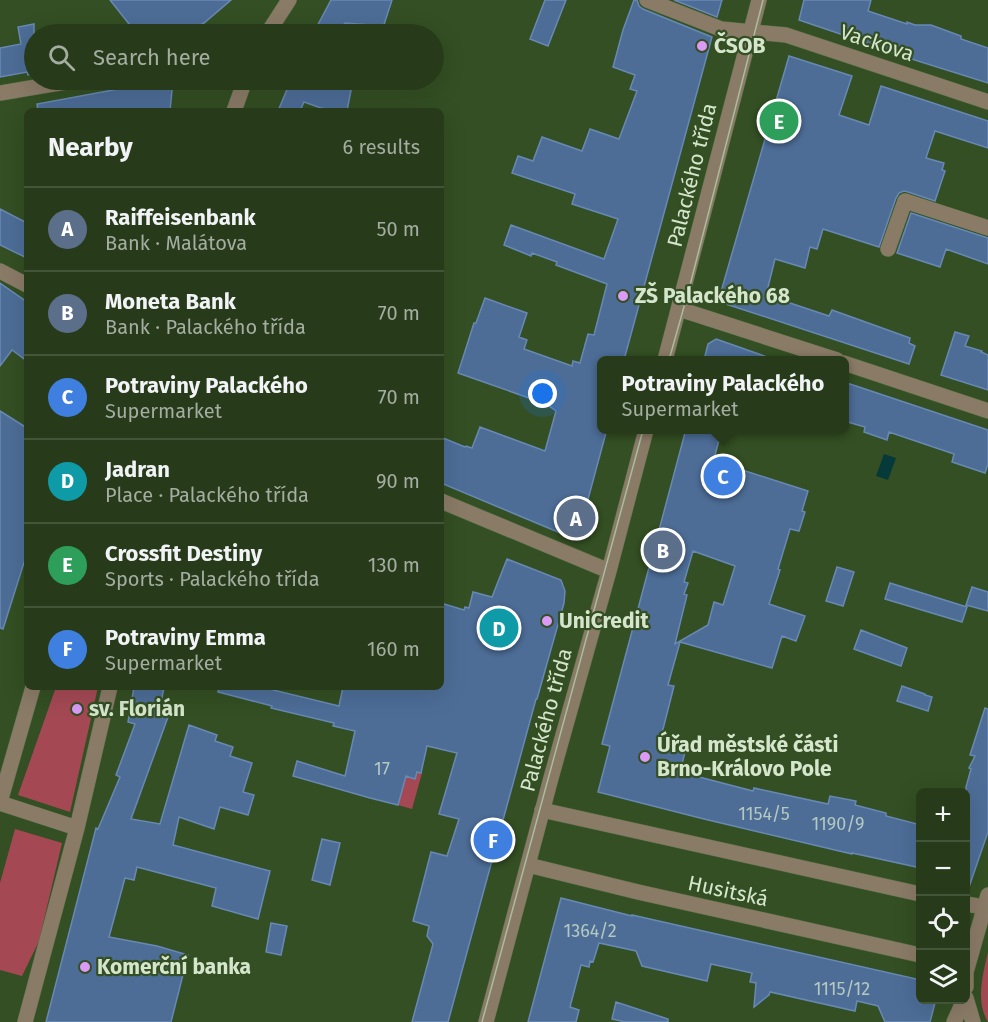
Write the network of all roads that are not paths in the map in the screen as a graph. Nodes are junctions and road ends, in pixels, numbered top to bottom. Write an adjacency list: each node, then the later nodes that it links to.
1 (289, 0): 4 (street)
2 (646, 0): 5 (street, Vackova)
3 (759, 0): 5 (street, Palackého třída)
4 (273, 24)
5 (751, 31): 9 (street, Vackova); 15 (street, Palackého třída)
6 (24, 89): 8 (street)
7 (241, 90): 10 (street)
8 (0, 93)
9 (988, 102)
10 (235, 108)
11 (988, 228): 12 (street)
12 (888, 249)
13 (0, 271): 14 (street)
14 (24, 283)
15 (679, 309): 16 (street, Palackého třída); 17 (street)
16 (666, 356)
17 (825, 356)
18 (849, 365): 19 (street)
19 (988, 411)
20 (645, 434): 22 (street, Palackého třída)
21 (444, 502): 22 (street)
22 (609, 571): 26 (street, Palackého třída)
23 (32, 690): 25 (street)
24 (109, 690): 27 (street)
25 (0, 803): 27 (street)
26 (543, 810): 28 (street, Palackého třída); 29 (street, Husitská)
27 (77, 828): 36 (street)
28 (528, 865): 32 (street, Husitská); 37 (street, Palackého třída)
29 (916, 893)
30 (986, 901): 31 (street); 33 (street)
31 (970, 903)
32 (916, 953)
33 (970, 962)
34 (963, 1004): 38 (street)
35 (967, 1004): 39 (street)
36 (25, 1022)
37 (486, 1022)
38 (954, 1022)
39 (973, 1022)

